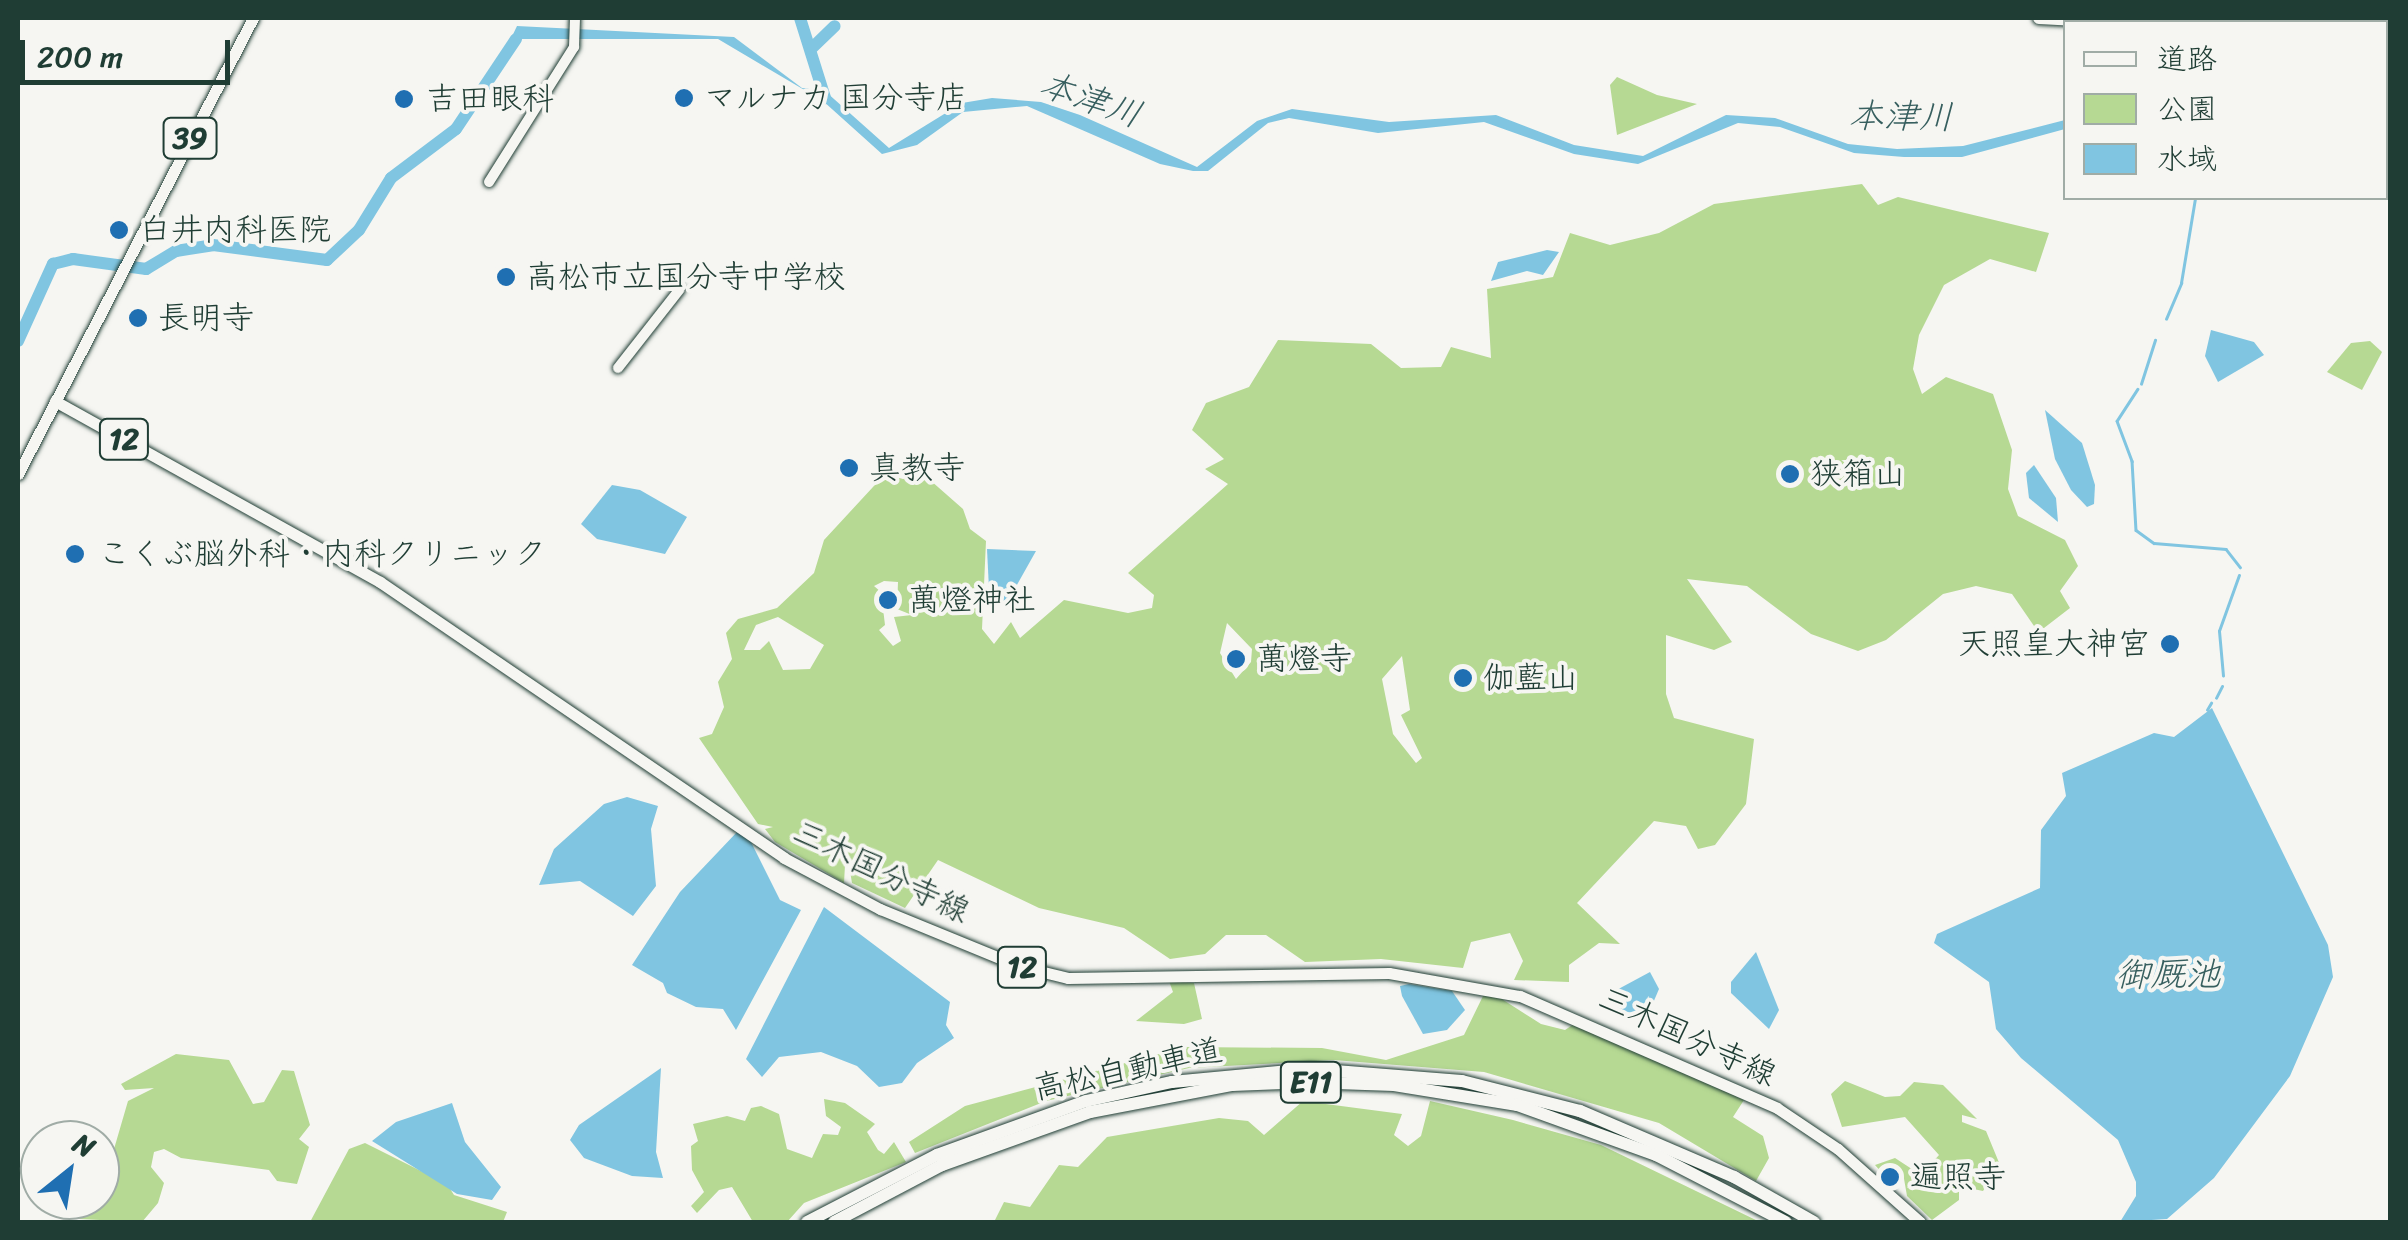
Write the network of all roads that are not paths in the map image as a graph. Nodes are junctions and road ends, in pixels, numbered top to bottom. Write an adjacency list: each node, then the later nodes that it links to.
1 (253, 18): 8 (main road, 39)
2 (2039, 18): 3 (highway)
3 (2077, 20)
4 (576, 22): 5 (street)
5 (489, 182)
6 (680, 288): 7 (street)
7 (618, 368)
8 (55, 401): 9 (main road, 39); 14 (main road, 三木国分寺線 / 12)
9 (18, 474)
10 (808, 1222): 13 (highway, 高松自動車道 / E11)
11 (834, 1222): 12 (highway, 高松自動車道 / E11)
12 (1786, 1222)
13 (1814, 1222)
14 (1920, 1222)

